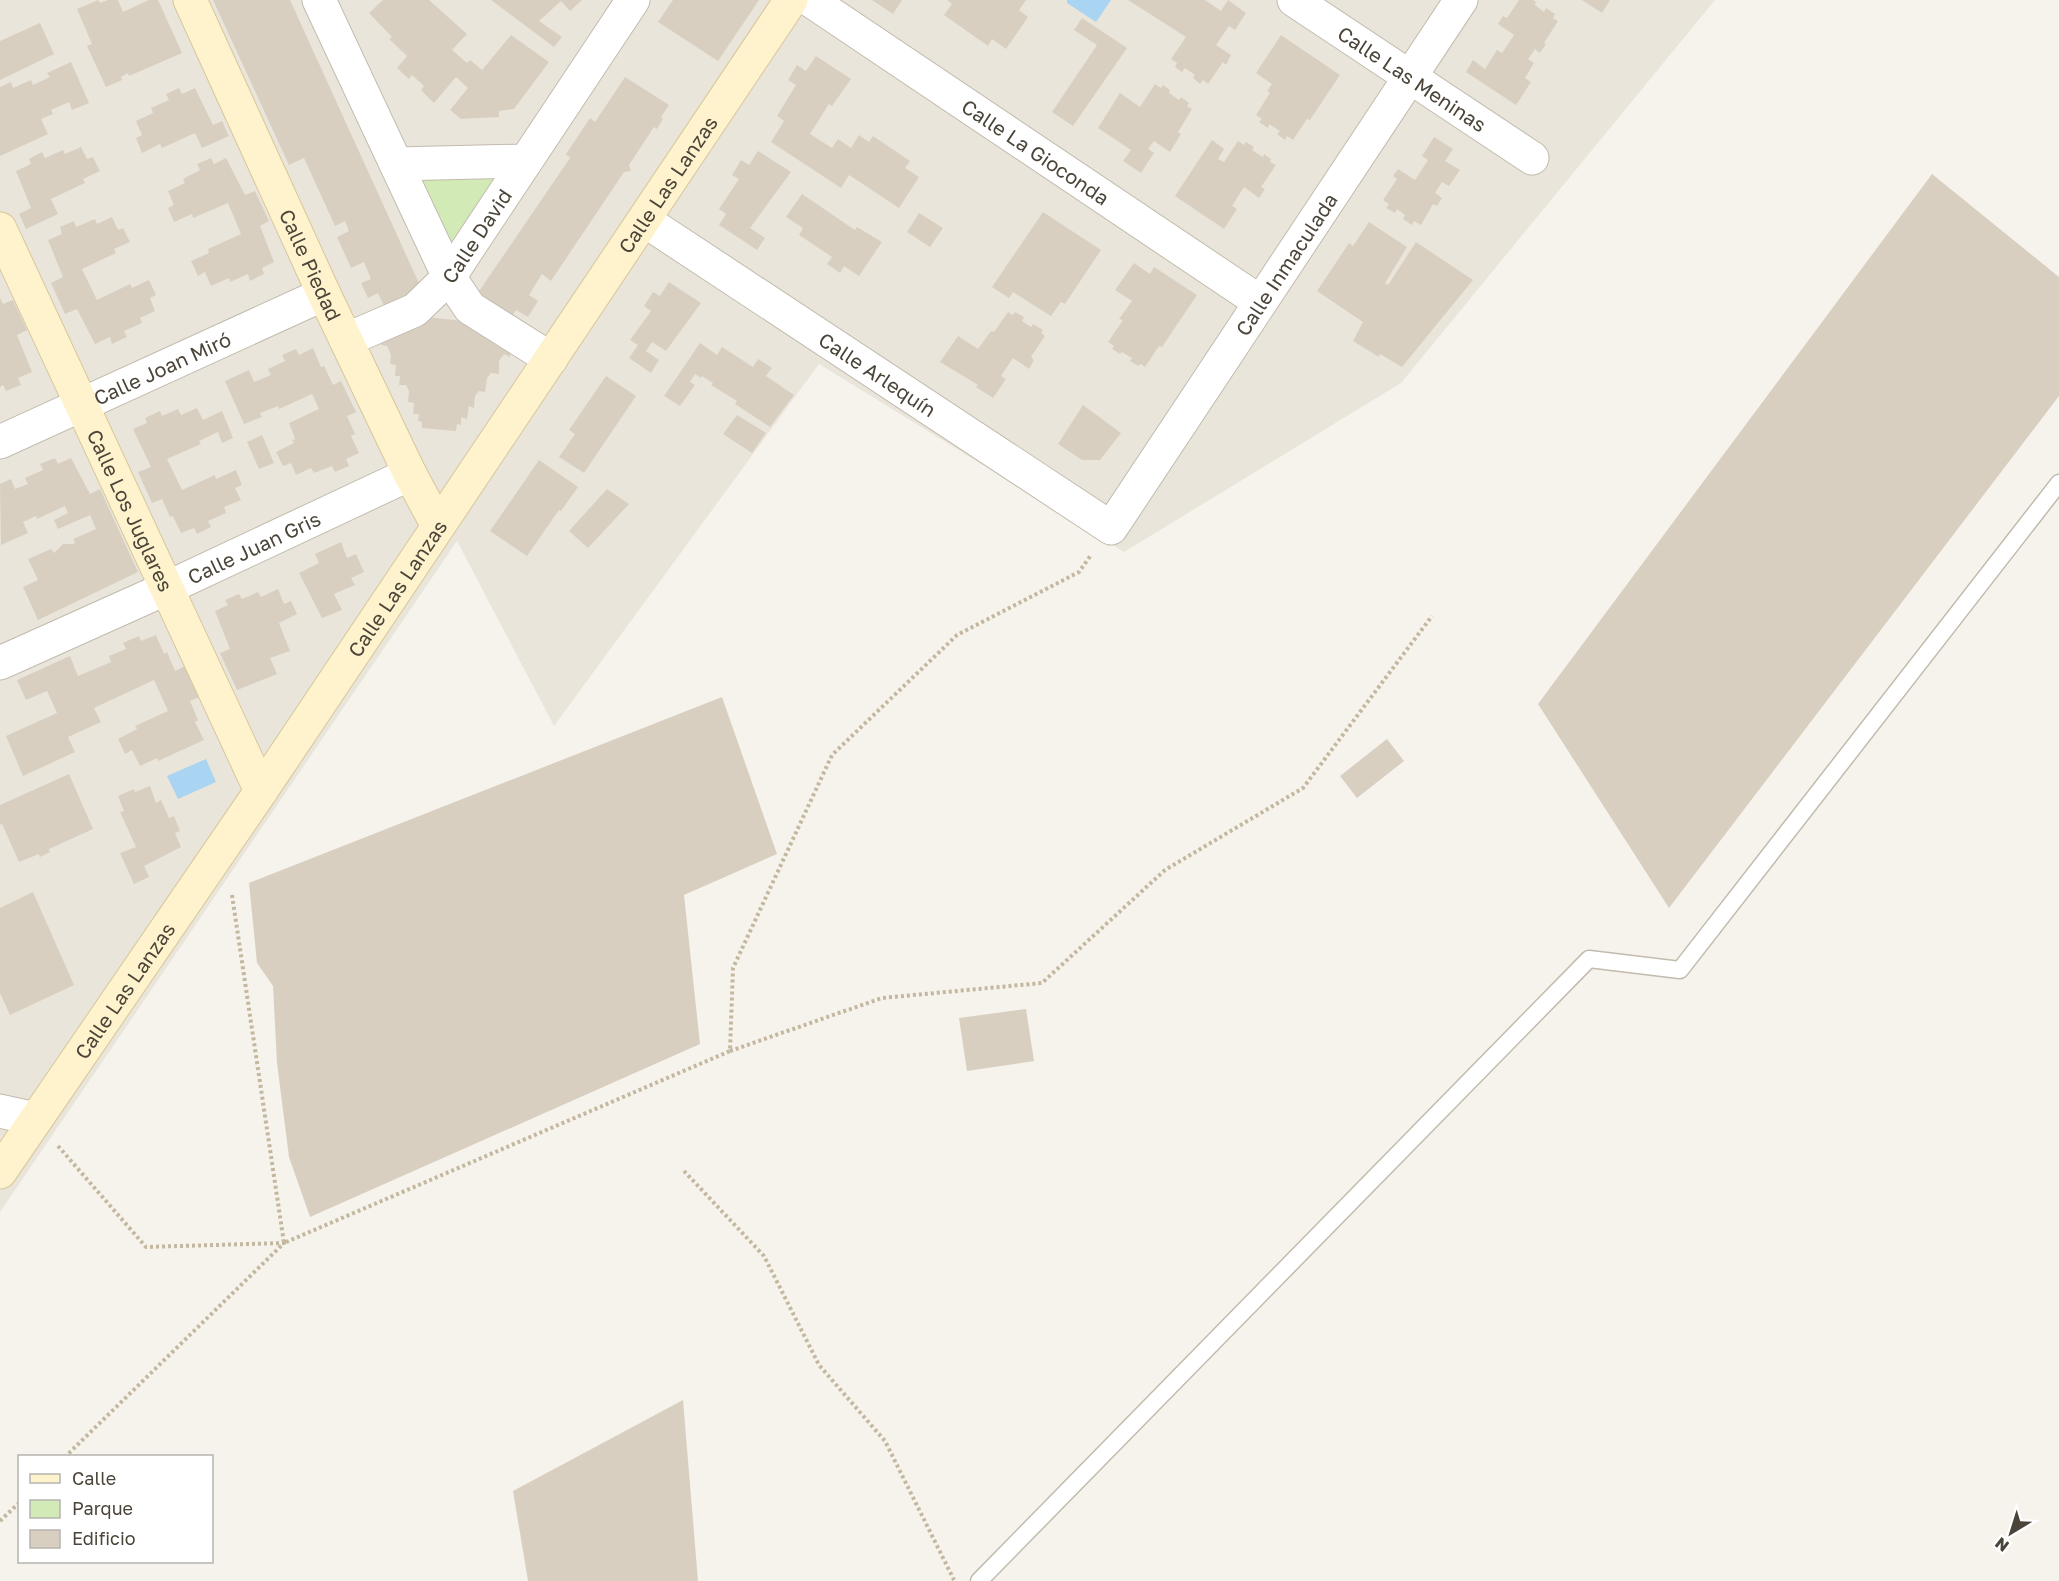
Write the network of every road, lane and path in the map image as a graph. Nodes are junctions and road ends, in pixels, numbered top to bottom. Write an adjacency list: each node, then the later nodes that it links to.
1 (190, 0): 15 (street, Calle Piedad)
2 (319, 0): 11 (street, Calle David)
3 (633, 0): 10 (street, Calle David)
4 (791, 0): 12 (street, Calle Las Lanzas)
5 (810, 0): 16 (street, Calle La Gioconda)
6 (1294, 0): 8 (street, Calle Las Meninas)
7 (1461, 0): 8 (street, Calle Inmaculada)
8 (1409, 78): 9 (street, Calle Las Meninas); 16 (street, Calle Inmaculada)
9 (1532, 158)
10 (526, 161): 11 (street); 14 (street, Calle David)
11 (396, 164): 14 (street, Calle David)
12 (644, 220): 18 (street, Calle Las Lanzas); 24 (street, Calle Arlequín)
13 (0, 229): 19 (street, Calle Los Juglares)
14 (449, 277): 17 (street); 18 (street)
15 (324, 294): 17 (street, Calle Piedad); 19 (street, Calle Joan Miró)
16 (1260, 302): 24 (street, Calle Inmaculada)
17 (346, 340): 21 (street, Calle Piedad)
18 (551, 359): 23 (street, Calle Las Lanzas)
19 (81, 405): 20 (street, Calle Joan Miró); 25 (street, Calle Los Juglares)
20 (0, 441)
21 (410, 474): 23 (street, Calle Piedad); 25 (street, Calle Juan Gris)
22 (2059, 483): 39 (lane)
23 (438, 526): 28 (street, Calle Las Lanzas)
24 (1111, 528): 30 (path)
25 (167, 588): 27 (street, Calle Juan Gris); 28 (street, Calle Los Juglares)
26 (1432, 616): 30 (path)
27 (0, 663)
28 (261, 791): 29 (street, Calle Las Lanzas)
29 (208, 868): 31 (street, Calle Las Lanzas); 34 (path)
30 (730, 1051): 34 (path)
31 (11, 1109): 33 (street, Calle Las Lanzas); 34 (path)
32 (684, 1171): 38 (path)
33 (0, 1172)
34 (284, 1243): 35 (path)
35 (67, 1455)
36 (18, 1504): 37 (path)
37 (0, 1521)
38 (955, 1581)
39 (979, 1581)

